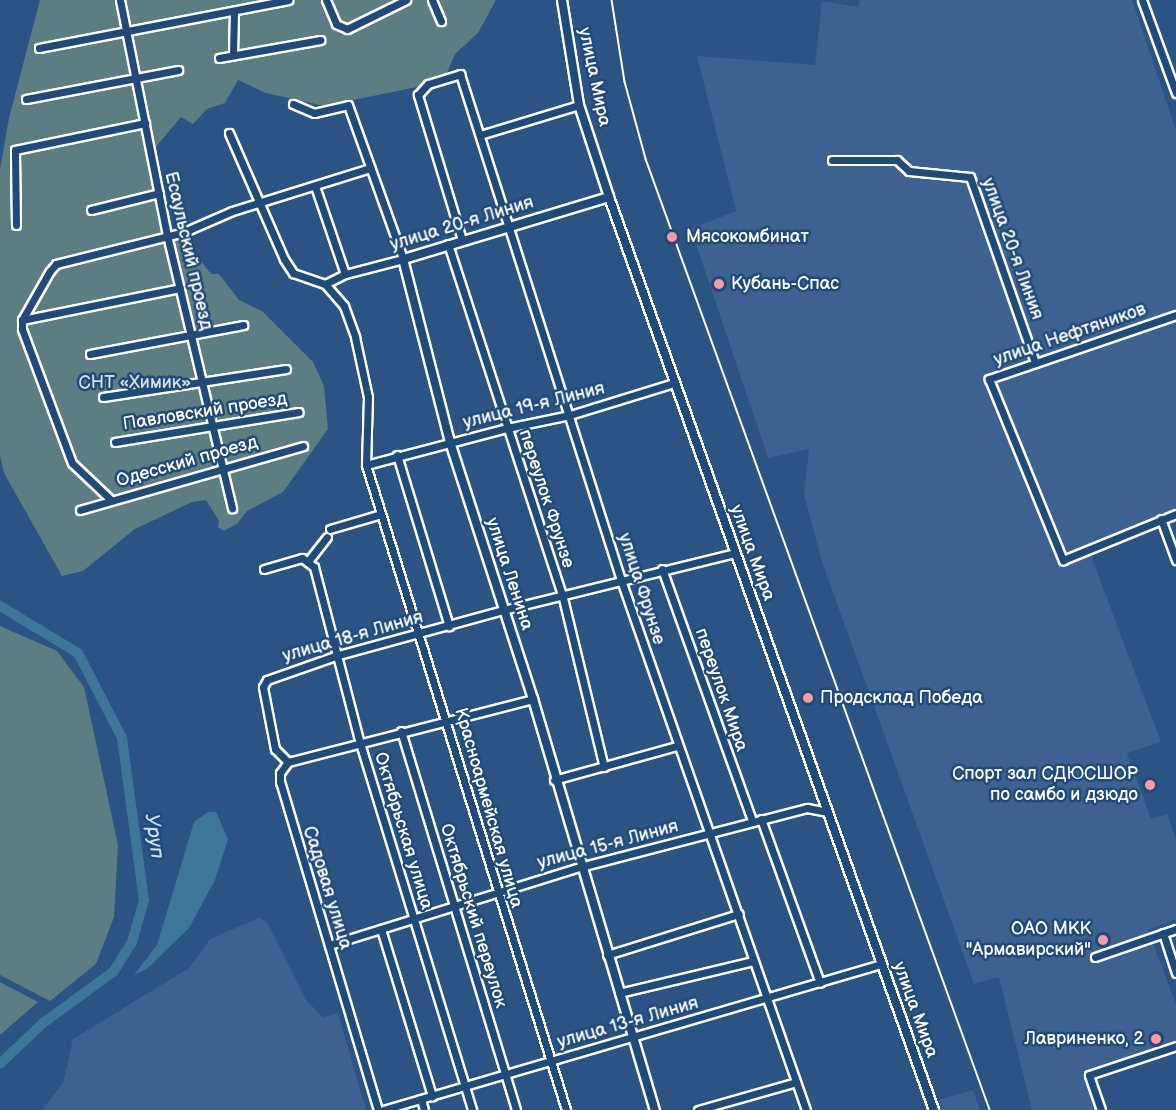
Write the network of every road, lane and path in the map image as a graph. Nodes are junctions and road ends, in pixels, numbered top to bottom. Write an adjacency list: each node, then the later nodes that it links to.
1 (120, 0): 10 (street, Есаульский проезд)
2 (288, 0): 8 (street)
3 (326, 0): 4 (street)
4 (406, 0)
5 (432, 0): 9 (street)
6 (562, 0): 20 (main road, улица Мира)
7 (1142, 0): 17 (street)
8 (234, 12): 10 (street); 13 (street)
9 (441, 21)
10 (126, 33): 12 (street); 16 (street, Есаульский проезд)
11 (320, 40): 13 (street)
12 (39, 48)
13 (233, 55): 14 (street)
14 (219, 58)
15 (178, 70): 16 (street)
16 (135, 78): 18 (street); 21 (street, Есаульский проезд)
17 (1176, 93)
18 (26, 99)
19 (293, 104): 25 (street, улица Ленина)
20 (579, 105): 23 (street); 28 (main road, улица Мира)
21 (144, 123): 27 (street, Есаульский проезд); 31 (street)
22 (229, 133): 29 (street)
23 (480, 135): 32 (street, улица Фрунзе); 34 (street, улица Фрунзе)
24 (832, 160): 45 (street, улица 20-я Линия)
25 (370, 168): 26 (street); 36 (street, улица Ленина)
26 (315, 186): 29 (street); 37 (street)
27 (159, 193): 30 (street); 33 (street, Есаульский проезд)
28 (609, 197): 32 (main road, улица 20-я Линия); 48 (main road, улица Мира)
29 (259, 204): 33 (street); 38 (street)
30 (91, 210)
31 (16, 225)
32 (510, 226): 34 (main road, улица 20-я Линия); 51 (street, улица Фрунзе)
33 (167, 235): 39 (street, Есаульский проезд); 41 (street)
34 (462, 240): 35 (main road, улица 20-я Линия)
35 (448, 244): 36 (main road, улица 20-я Линия); 53 (street, переулок Фрунзе)
36 (403, 259): 37 (street, улица 20-я Линия); 55 (main road, улица Ленина)
37 (345, 274): 38 (street, улица 20-я Линия)
38 (325, 284): 58 (street, Красноармейская улица)
39 (180, 288): 41 (street); 43 (street, Есаульский проезд)
40 (1176, 315): 45 (street, улица Нефтяников)
41 (22, 320): 60 (street)
42 (243, 325): 43 (street)
43 (191, 334): 44 (street); 47 (street, Есаульский проезд)
44 (90, 354)
45 (1035, 363): 65 (street, улица Нефтяников)
46 (286, 369): 47 (street)
47 (202, 381): 49 (street); 52 (street, Есаульский проезд)
48 (674, 383): 51 (street, улица 19-я Линия); 66 (main road, улица Мира)
49 (103, 397)
50 (299, 412): 52 (street, Павловский проезд)
51 (570, 415): 53 (street, улица 19-я Линия); 71 (street, улица Фрунзе)
52 (213, 427): 54 (street, Павловский проезд); 59 (street, Есаульский проезд)
53 (507, 428): 55 (street, улица 19-я Линия); 72 (street, переулок Фрунзе)
54 (115, 442)
55 (450, 442): 57 (street, улица 19-я Линия); 73 (main road, улица Ленина)
56 (303, 446): 59 (street, Одесский проезд)
57 (397, 455): 58 (street, улица 19-я Линия); 74 (street, улица 18-я Линия)
58 (366, 465): 63 (street, Красноармейская улица)
59 (222, 468): 60 (street, Одесский проезд); 61 (street, Есаульский проезд)
60 (110, 500): 62 (street, Одесский проезд)
61 (232, 508)
62 (80, 510)
63 (381, 514): 67 (street); 75 (street, Красноармейская улица)
64 (1176, 514): 65 (street)
65 (1161, 519): 68 (street)
66 (735, 554): 70 (street, улица 18-я Линия); 85 (main road, улица Мира)
67 (309, 560): 69 (street); 76 (street, Октябрьская улица)
68 (1176, 560)
69 (264, 569)
70 (662, 569): 71 (street, улица 18-я Линия); 87 (street, переулок Мира)
71 (621, 580): 72 (street, улица 18-я Линия); 81 (street, улица Фрунзе)
72 (562, 594): 73 (street, улица 18-я Линия); 83 (street, переулок Фрунзе)
73 (503, 610): 74 (street, улица 18-я Линия); 77 (main road, улица Ленина)
74 (448, 626): 75 (street, улица 18-я Линия)
75 (418, 634): 76 (street, улица 18-я Линия); 78 (street, Красноармейская улица)
76 (335, 656): 80 (street, Октябрьская улица); 82 (street, улица 18-я Линия)
77 (533, 699): 78 (street); 84 (main road, улица Ленина)
78 (447, 720): 79 (street); 90 (street, Красноармейская улица)
79 (401, 732): 80 (street); 91 (street, Октябрьский переулок)
80 (360, 743): 82 (street); 93 (street, Октябрьская улица)
81 (678, 746): 83 (street); 88 (street, улица Фрунзе)
82 (288, 762): 97 (street, Садовая улица)
83 (604, 767): 84 (street)
84 (555, 780): 89 (main road, улица Ленина)
85 (828, 812): 86 (street, улица 15-я Линия); 101 (main road, улица Мира)
86 (761, 819): 87 (street, улица 15-я Линия); 103 (street)
87 (752, 821): 88 (street, улица 15-я Линия)
88 (709, 834): 89 (street, улица 15-я Линия); 92 (street, улица Фрунзе)
89 (580, 867): 90 (street, улица 15-я Линия); 98 (main road, улица Ленина)
90 (496, 893): 91 (street, улица 15-я Линия); 108 (street, Красноармейская улица)
91 (455, 906): 93 (street, улица 15-я Линия); 109 (street, Октябрьский переулок)
92 (738, 914): 98 (street); 100 (street, улица Фрунзе)
93 (414, 918): 95 (street, улица 15-я Линия); 111 (street, Октябрьская улица)
94 (1176, 928): 96 (street)
95 (381, 929): 97 (street, улица 15-я Линия); 112 (street)
96 (1163, 933): 99 (street); 102 (street)
97 (329, 945): 114 (street, Садовая улица)
98 (607, 955): 104 (main road, улица Ленина)
99 (1095, 957)
100 (753, 962): 104 (street); 105 (street, улица Фрунзе)
101 (881, 964): 103 (street, улица 13-я Линия); 123 (main road, улица Мира)
102 (1176, 973)
103 (820, 983): 105 (street, улица 13-я Линия)
104 (619, 993): 106 (main road, улица Ленина)
105 (767, 998): 106 (street, улица 13-я Линия); 110 (street, улица Фрунзе)
106 (633, 1036): 108 (street, улица 13-я Линия); 120 (main road, улица Ленина)
107 (1176, 1046): 124 (street)
108 (549, 1062): 109 (street, улица 13-я Линия); 119 (street, Красноармейская улица)
109 (505, 1075): 111 (street, улица 13-я Линия); 118 (street, Октябрьский переулок)
110 (796, 1082): 121 (street); 122 (street, улица Фрунзе)
111 (465, 1086): 112 (street, улица 13-я Линия); 117 (street, Октябрьская улица)
112 (432, 1096): 113 (street, улица 13-я Линия)
113 (421, 1099): 115 (street, улица 13-я Линия); 116 (street)
114 (378, 1110)
115 (383, 1110)
116 (424, 1110)
117 (472, 1110)
118 (516, 1110)
119 (566, 1110)
120 (655, 1110)
121 (698, 1110)
122 (806, 1110)
123 (934, 1110)
124 (1101, 1110)

